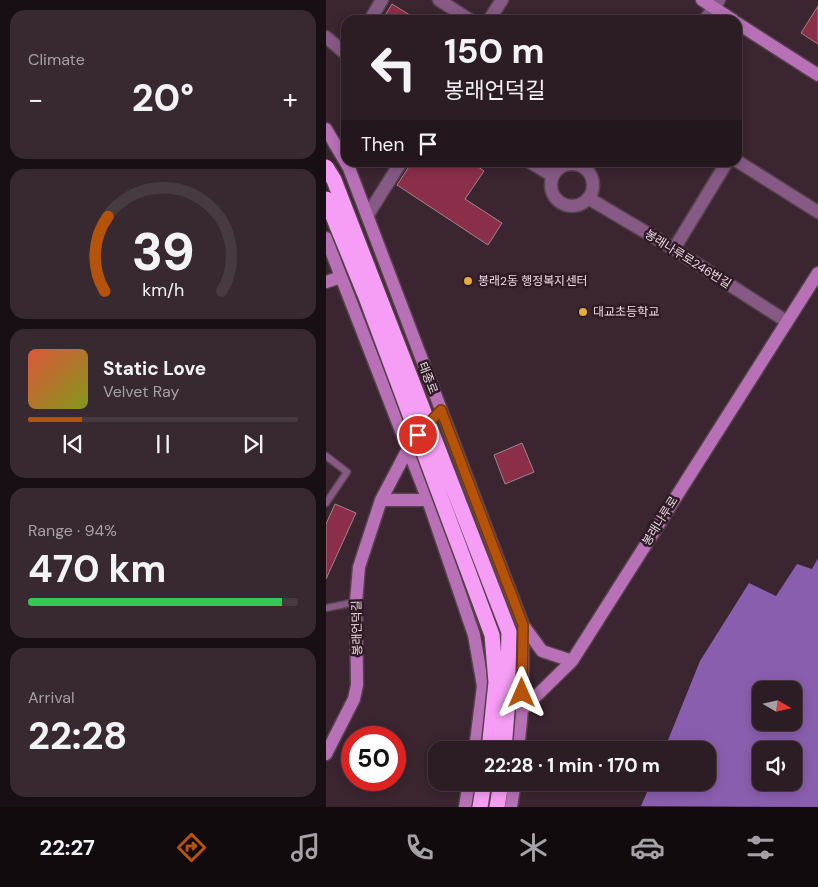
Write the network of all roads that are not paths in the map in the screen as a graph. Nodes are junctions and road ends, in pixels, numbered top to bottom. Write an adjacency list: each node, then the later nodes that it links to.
1 (382, 0): 6 (street)
2 (440, 0): 7 (street)
3 (502, 0): 8 (street)
4 (702, 0): 5 (main road)
5 (716, 4): 9 (street); 10 (main road)
6 (373, 15)
7 (462, 15)
8 (492, 15)
9 (709, 15)
10 (728, 15)
11 (742, 26): 14 (main road)
12 (326, 37): 13 (street)
13 (341, 50)
14 (818, 75)
15 (326, 129): 16 (main road, 태종로)
16 (341, 154)
17 (742, 163): 28 (street)
18 (326, 167): 50 (highway, bridge)
19 (348, 167): 29 (main road, 태종로)
20 (398, 167): 29 (street)
21 (538, 167): 25 (street)
22 (563, 167): 25 (street)
23 (587, 167): 26 (street)
24 (724, 167): 31 (street)
25 (553, 176): 26 (street)
26 (588, 198): 31 (street, 봉래나루로246번길)
27 (326, 199): 49 (highway, bridge)
28 (818, 212)
29 (367, 216): 36 (main road, 태종로)
30 (326, 238): 33 (main road)
31 (674, 249): 35 (street, 봉래나루로246번길)
32 (818, 273): 35 (main road, 봉래나루로)
33 (341, 277): 34 (main road); 37 (main road)
34 (326, 282)
35 (786, 321): 45 (main road, 봉래나루로)
36 (441, 410): 37 (main road, 봉래언덕길); 44 (main road, 태종로)
37 (407, 448): 39 (main road, 봉래언덕길); 40 (main road)
38 (326, 456): 41 (lane)
39 (381, 500): 40 (main road); 42 (main road, 봉래언덕길)
40 (428, 500): 47 (main road)
41 (326, 503)
42 (356, 602): 43 (lane); 52 (main road, 봉래언덕길)
43 (326, 608)
44 (523, 625): 45 (main road); 46 (main road, 태종로)
45 (572, 661): 46 (main road, 봉래나루로)
46 (522, 710): 48 (main road, 봉래나루로); 51 (main road, 태종로)
47 (476, 741)
48 (489, 741)
49 (490, 741)
50 (505, 741)
51 (519, 741)
52 (326, 754)
53 (468, 791): 57 (main road)
54 (483, 791): 58 (highway)
55 (500, 791): 59 (highway)
56 (514, 791): 60 (main road)
57 (465, 807)
58 (480, 807)
59 (497, 807)
60 (511, 807)

